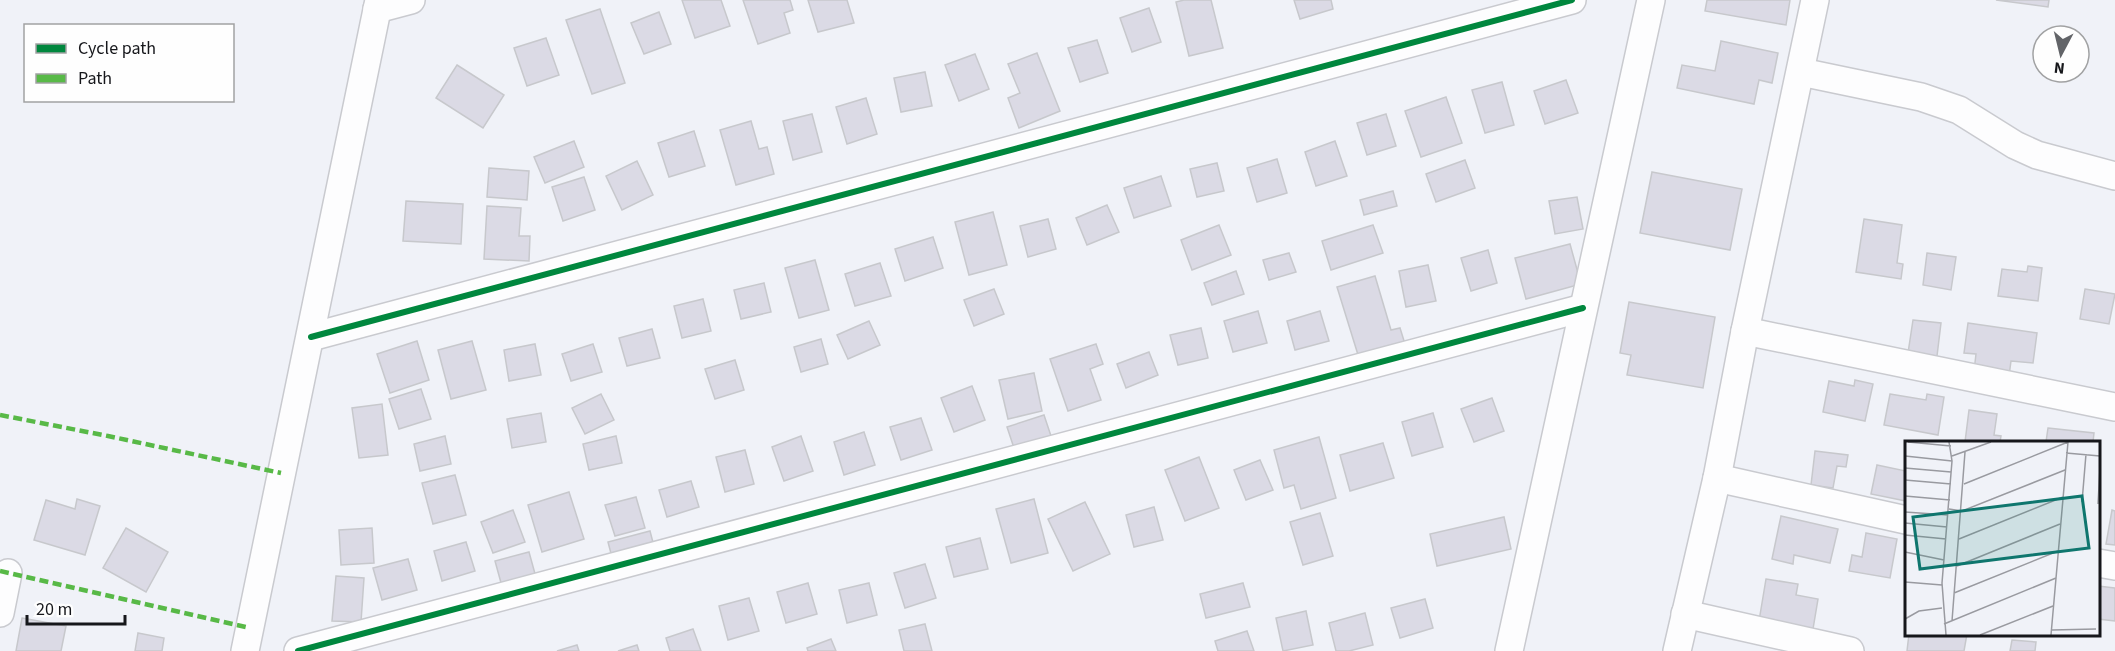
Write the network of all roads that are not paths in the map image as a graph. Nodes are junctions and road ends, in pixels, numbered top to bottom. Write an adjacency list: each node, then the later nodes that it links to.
1 (411, 0): 5 (street)
2 (1572, 0): 10 (street)
3 (1652, 0): 8 (street)
4 (1815, 0): 6 (street)
5 (378, 5): 10 (street)
6 (1801, 72): 7 (street); 9 (street)
7 (2115, 176)
8 (1583, 308): 19 (street); 21 (street)
9 (1745, 331): 11 (street); 12 (street)
10 (311, 337): 20 (street)
11 (2115, 407)
12 (1717, 478): 13 (street); 18 (street)
13 (1905, 520)
14 (2100, 563): 15 (street)
15 (2115, 566)
16 (8, 573): 17 (street)
17 (0, 613)
18 (1685, 614): 22 (street); 23 (street)
19 (1509, 650)
20 (245, 651)
21 (298, 651)
22 (1677, 651)
23 (1850, 651)

